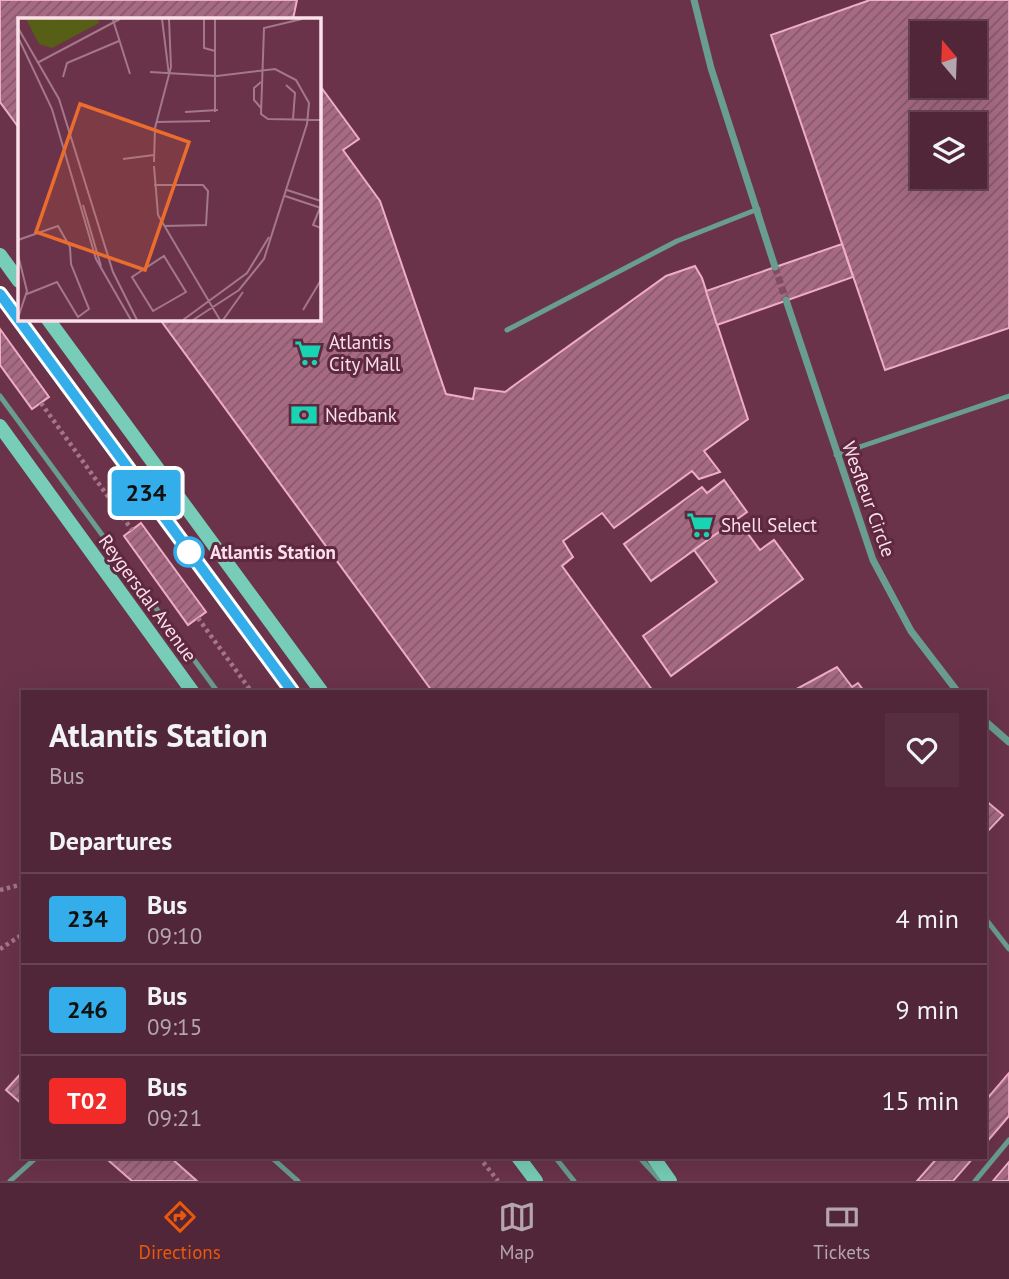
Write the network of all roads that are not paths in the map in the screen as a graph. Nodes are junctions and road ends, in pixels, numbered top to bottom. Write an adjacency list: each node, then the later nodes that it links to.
1 (694, 0): 2 (street)
2 (758, 209): 4 (street); 11 (lane)
3 (0, 255): 5 (main road)
4 (775, 267)
5 (18, 280)
6 (0, 294): 8 (lane)
7 (786, 300): 15 (street, Wesfleur Circle)
8 (18, 318)
9 (19, 320): 18 (lane)
10 (48, 320): 19 (main road)
11 (507, 330)
12 (0, 396): 17 (lane)
13 (1009, 396): 15 (lane)
14 (0, 426): 16 (main road, Reygersdal Avenue)
15 (836, 455): 20 (street, Wesfleur Circle)
16 (191, 690)
17 (216, 690)
18 (291, 690)
19 (320, 690)
20 (956, 690)
21 (987, 723): 22 (street)
22 (1009, 742)
23 (987, 921): 24 (lane)
24 (1009, 949)
25 (1009, 1140): 38 (lane)
26 (35, 1159): 32 (lane)
27 (273, 1159): 33 (lane)
28 (520, 1159): 34 (main road)
29 (557, 1159): 35 (lane)
30 (641, 1159): 36 (lane)
31 (654, 1159): 37 (main road)
32 (10, 1181)
33 (298, 1181)
34 (536, 1181)
35 (574, 1181)
36 (661, 1181)
37 (670, 1181)
38 (975, 1181)

